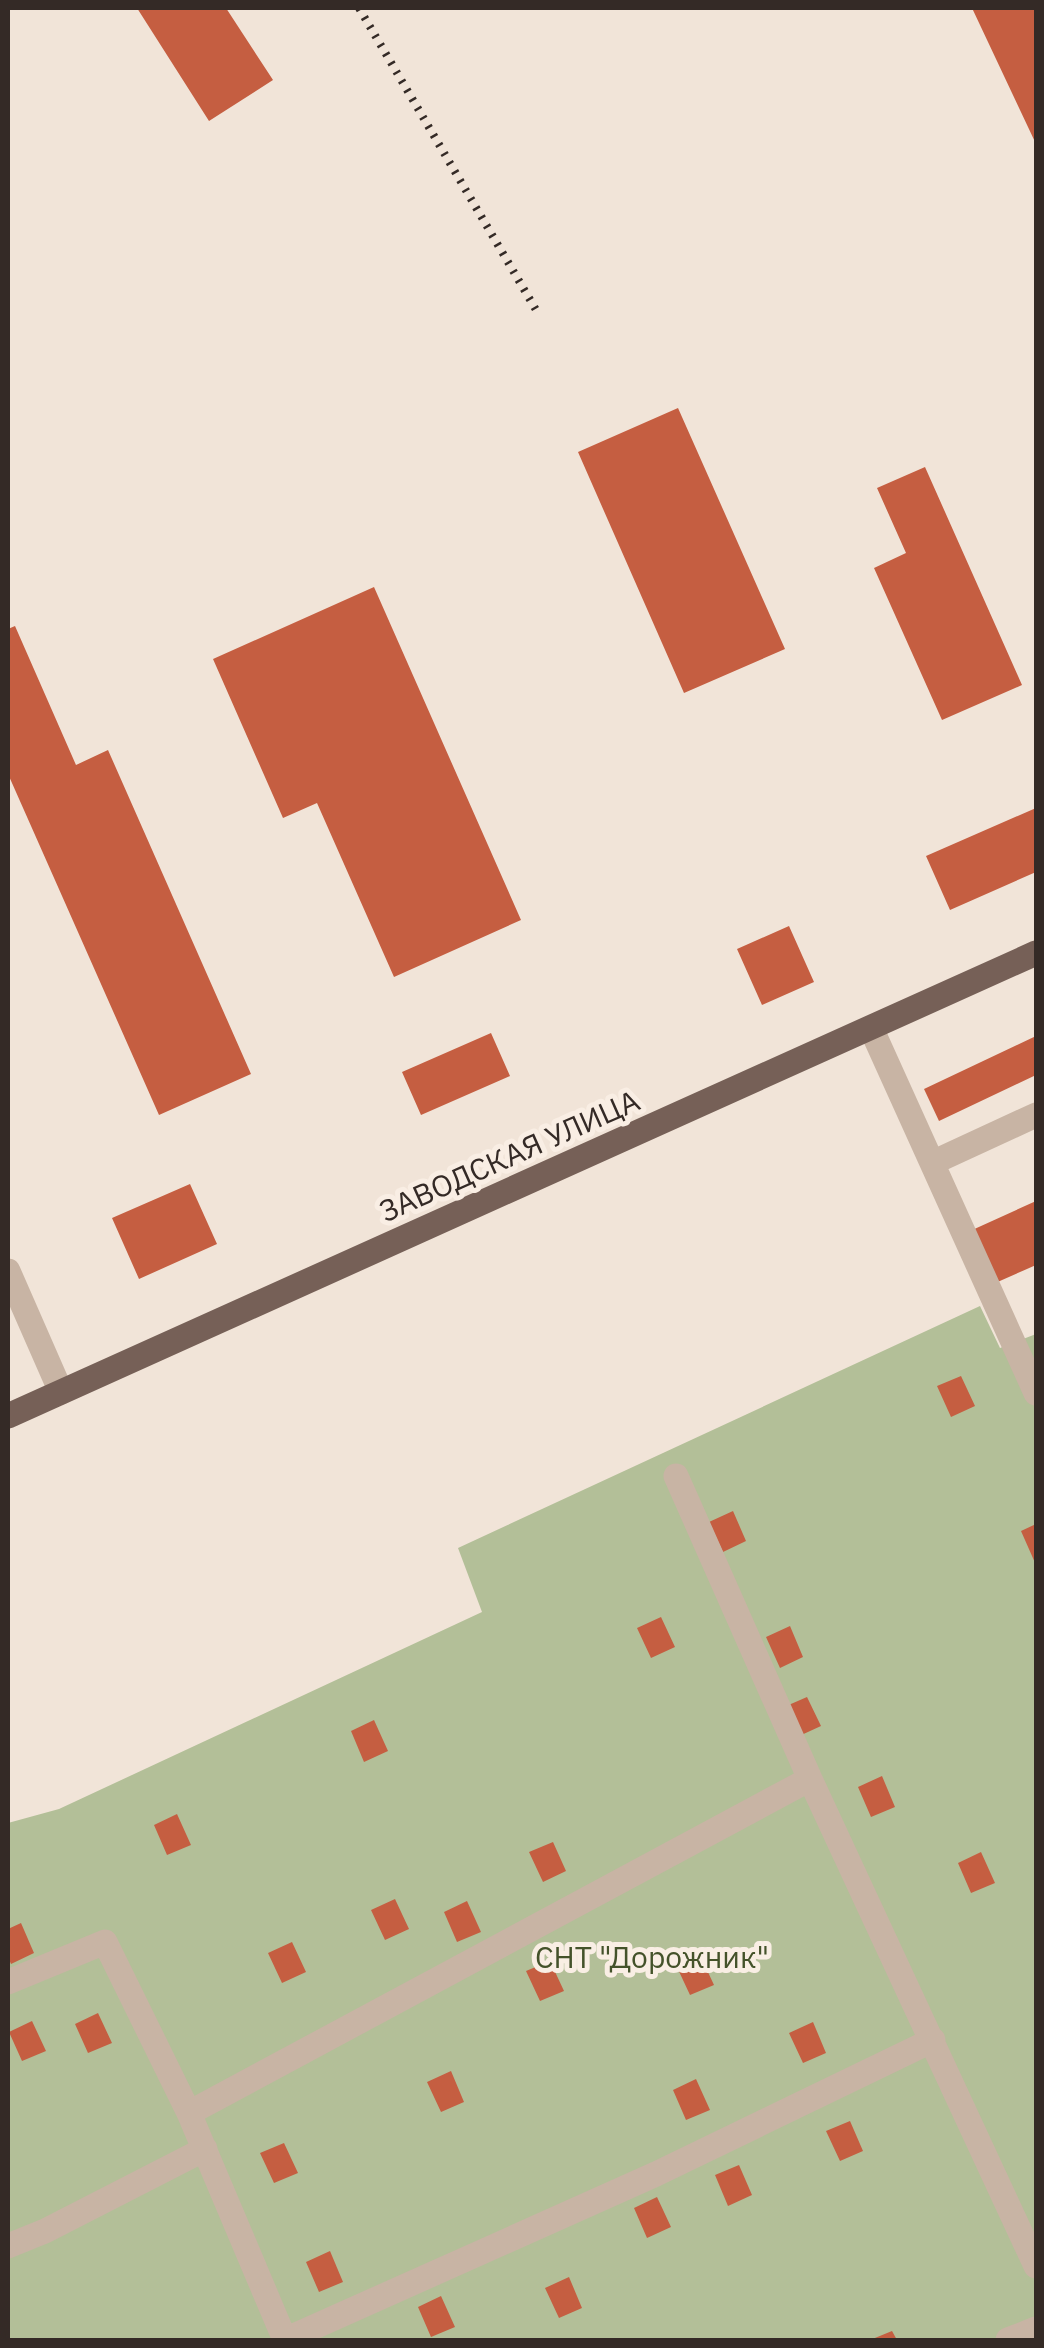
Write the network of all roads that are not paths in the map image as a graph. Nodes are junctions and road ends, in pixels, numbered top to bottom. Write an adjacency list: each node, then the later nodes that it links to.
1 (1036, 954): 2 (main road, ЗАВОДСКАЯ УЛИЦА)
2 (871, 1028): 4 (lane); 6 (main road, ЗАВОДСКАЯ УЛИЦА)
3 (1036, 1115): 4 (lane)
4 (932, 1163): 7 (lane)
5 (8, 1271): 6 (lane)
6 (60, 1392): 8 (main road, ЗАВОДСКАЯ УЛИЦА)
7 (1036, 1393)
8 (8, 1416)
9 (676, 1476): 10 (lane)
10 (810, 1780): 12 (lane); 13 (lane)
11 (8, 1982): 13 (lane)
12 (933, 2040): 16 (lane); 18 (lane)
13 (188, 2113): 14 (lane)
14 (204, 2149): 15 (lane); 18 (lane)
15 (8, 2246)
16 (1036, 2266)
17 (1036, 2329): 19 (lane)
18 (285, 2340)
19 (1008, 2340)

